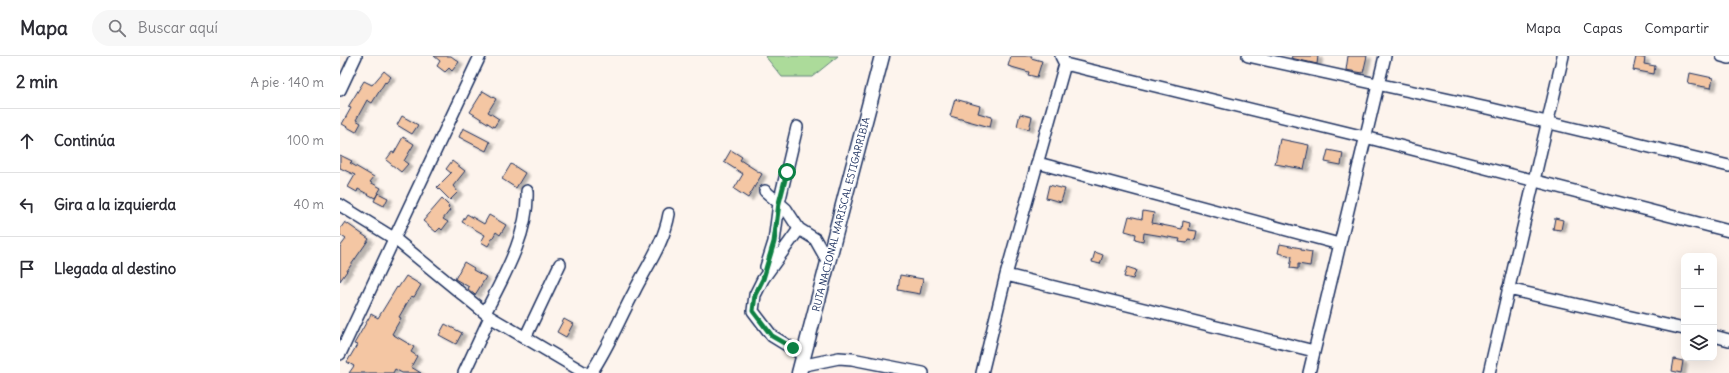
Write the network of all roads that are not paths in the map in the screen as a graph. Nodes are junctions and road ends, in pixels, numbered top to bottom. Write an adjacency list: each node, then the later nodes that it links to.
1 (356, 56): 11 (street)
2 (480, 56): 25 (street)
3 (882, 56): 27 (main road, RUTA NACIONAL MARISCAL ESTIGARRIBIA)
4 (1248, 56): 10 (street)
5 (1385, 56): 10 (street)
6 (1563, 56): 12 (street)
7 (1722, 56): 8 (street)
8 (1729, 58)
9 (1063, 60): 14 (street); 15 (street)
10 (1377, 84): 12 (street); 14 (street)
11 (340, 90)
12 (1547, 123): 16 (street); 17 (street)
13 (797, 127): 20 (street)
14 (1364, 137): 17 (street); 26 (street)
15 (1038, 163): 26 (street); 29 (street)
16 (1729, 166)
17 (1534, 181): 24 (street); 31 (street)
18 (527, 191): 32 (street)
19 (765, 191): 20 (street)
20 (779, 203): 23 (street); 30 (street)
21 (340, 205): 25 (street)
22 (669, 214): 43 (street)
23 (800, 229): 27 (street); 30 (street)
24 (1729, 231)
25 (395, 239): 32 (street); 38 (street)
26 (1339, 244): 37 (street)
27 (828, 262): 40 (main road, RUTA NACIONAL MARISCAL ESTIGARRIBIA)
28 (560, 264): 35 (street)
29 (1006, 275): 37 (street); 46 (street)
30 (763, 279): 40 (street)
31 (1508, 289): 33 (street); 48 (street)
32 (488, 315): 35 (street); 41 (street)
33 (1681, 328)
34 (1717, 337): 36 (street)
35 (525, 338): 42 (street)
36 (1729, 340)
37 (1314, 351): 47 (street)
38 (340, 354)
39 (827, 361): 40 (street); 44 (street); 45 (street)
40 (801, 365)
41 (464, 373)
42 (585, 373)
43 (591, 373)
44 (818, 373)
45 (923, 373)
46 (982, 373)
47 (1309, 373)
48 (1489, 373)

